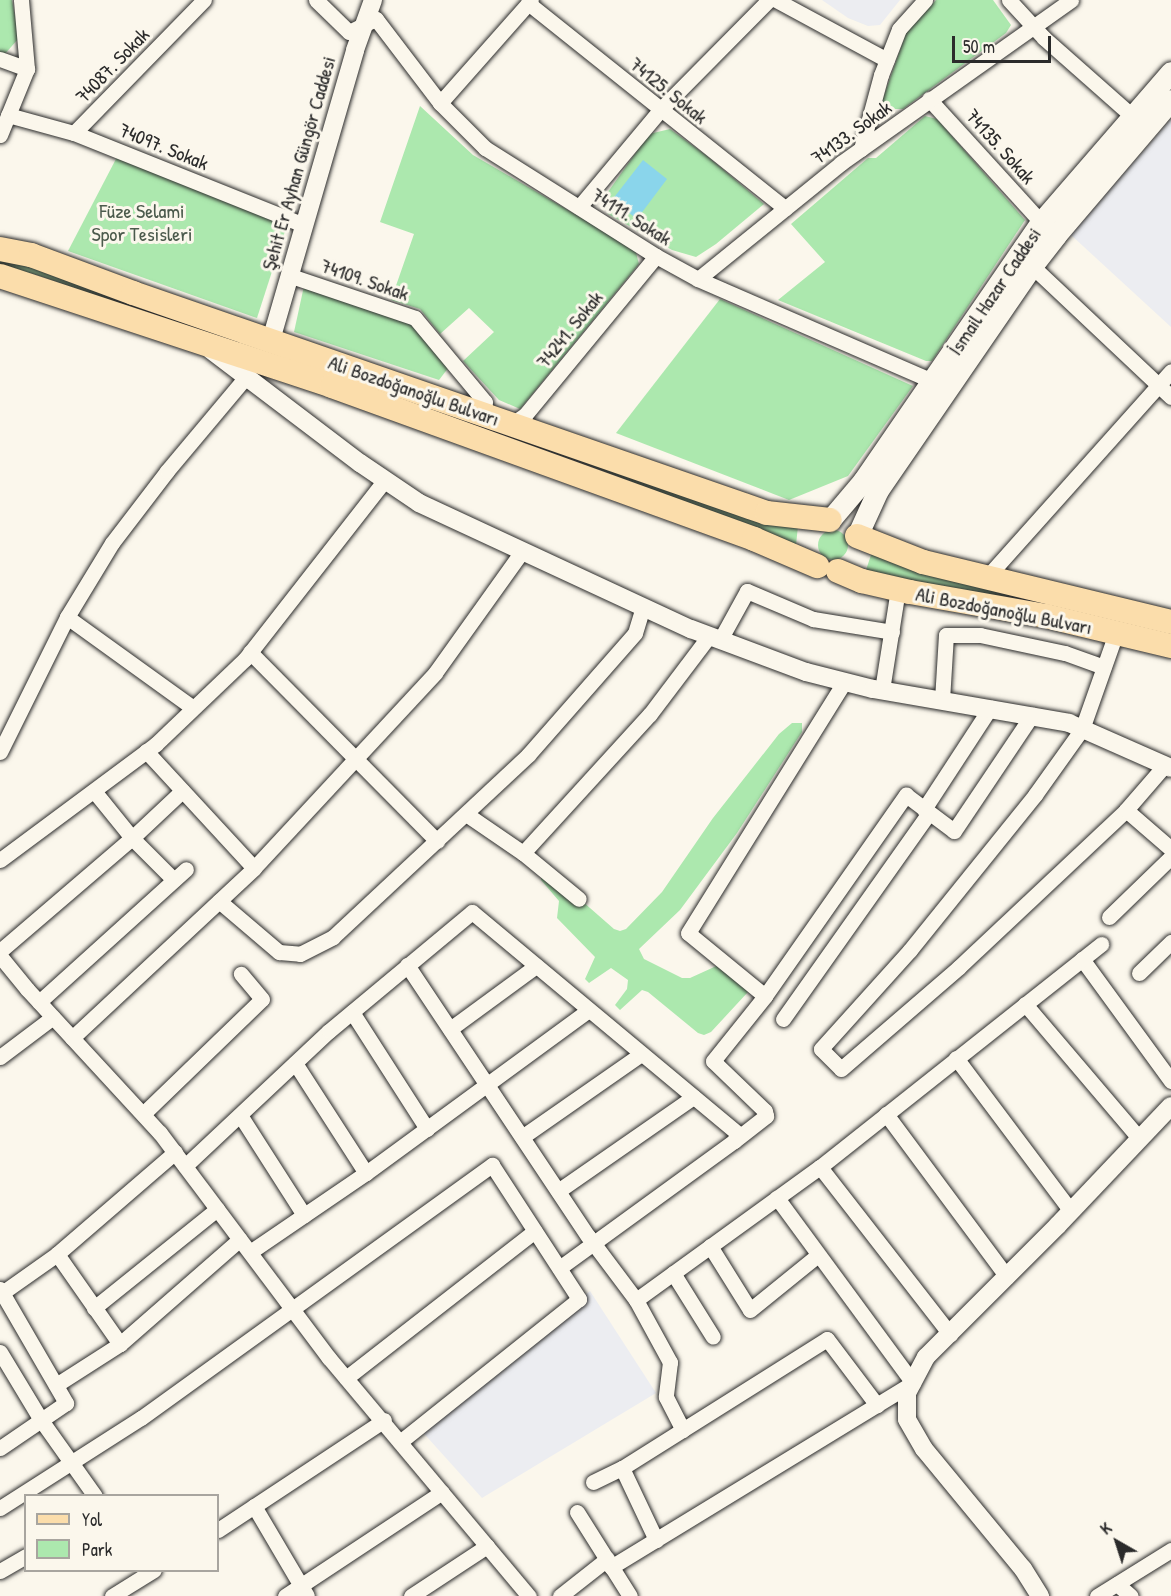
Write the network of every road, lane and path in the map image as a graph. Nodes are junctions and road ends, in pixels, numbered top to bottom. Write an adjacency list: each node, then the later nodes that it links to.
1 (21, 0): 15 (street)
2 (204, 0): 23 (street, 74087. Sokak)
3 (316, 0): 11 (street)
4 (373, 0): 11 (street, Şehit Er Ayhan Güngör Caddesi)
5 (769, 0): 20 (street)
6 (776, 0): 14 (street)
7 (925, 0): 14 (street)
8 (1009, 0): 12 (street)
9 (1071, 0): 12 (street, 74133. Sokak)
10 (530, 2): 19 (street); 20 (street, 74125. Sokak)
11 (363, 26): 19 (street, 74111. Sokak); 29 (street, Şehit Er Ayhan Güngör Caddesi)
12 (1033, 27): 17 (street, 74133. Sokak); 22 (street)
13 (0, 59): 15 (street)
14 (887, 60): 25 (street)
15 (27, 69): 21 (street)
16 (1171, 72): 22 (main road, İsmail Hazar Caddesi)
17 (929, 99): 25 (street, 74133. Sokak); 28 (street, 74135. Sokak)
18 (1171, 100): 22 (main road, İsmail Hazar Caddesi)
19 (440, 103): 26 (street, 74111. Sokak)
20 (660, 110): 26 (street); 27 (street, 74125. Sokak)
21 (8, 115): 23 (street, 74097. Sokak); 24 (street)
22 (1140, 123): 28 (main road, İsmail Hazar Caddesi); 32 (main road, İsmail Hazar Caddesi)
23 (74, 133): 29 (street, 74097. Sokak)
24 (0, 135)
25 (861, 149): 27 (street, 74133. Sokak)
26 (579, 207): 31 (street, 74111. Sokak)
27 (785, 208): 35 (street, 74133. Sokak)
28 (1041, 222): 40 (main road, İsmail Hazar Caddesi)
29 (302, 224): 33 (street, Şehit Er Ayhan Güngör Caddesi)
30 (0, 249): 36 (main road, Ali Bozdoğanoğlu Bulvarı)
31 (656, 256): 35 (street, 74111. Sokak); 44 (street, 74241. Sokak)
32 (1032, 266): 41 (street); 47 (main road, İsmail Hazar Caddesi)
33 (288, 275): 36 (street, Şehit Er Ayhan Güngör Caddesi); 43 (street, 74109. Sokak)
34 (0, 276): 37 (main road, Ali Bozdoğanoğlu Bulvarı)
35 (698, 279): 40 (street, 74111. Sokak)
36 (271, 340): 43 (main road, Ali Bozdoğanoğlu Bulvarı)
37 (203, 344): 39 (street); 49 (main road, Ali Bozdoğanoğlu Bulvarı)
38 (1171, 371): 41 (street)
39 (246, 377): 45 (street); 53 (street)
40 (933, 381): 46 (main road, İsmail Hazar Caddesi)
41 (1158, 387): 42 (street); 50 (street)
42 (1171, 398)
43 (482, 413): 44 (main road, Ali Bozdoğanoğlu Bulvarı)
44 (512, 424): 46 (main road, Ali Bozdoğanoğlu Bulvarı)
45 (386, 480): 48 (street); 59 (street)
46 (830, 520): 47 (main road); 49 (main road)
47 (857, 536): 49 (main road); 50 (main road, Ali Bozdoğanoğlu Bulvarı)
48 (523, 550): 52 (street); 70 (street)
49 (827, 568): 51 (main road, Ali Bozdoğanoğlu Bulvarı)
50 (987, 577): 54 (main road, Ali Bozdoğanoğlu Bulvarı)
51 (898, 589): 55 (street); 56 (main road, Ali Bozdoğanoğlu Bulvarı)
52 (643, 607): 57 (street); 76 (street)
53 (67, 617): 64 (street); 69 (street)
54 (1171, 622)
55 (892, 632): 57 (street); 62 (street)
56 (1116, 633): 58 (main road, Ali Bozdoğanoğlu Bulvarı); 60 (street)
57 (715, 638): 61 (street); 80 (street)
58 (1171, 646)
59 (250, 652): 64 (street); 70 (street)
60 (1104, 667): 63 (street); 67 (street)
61 (844, 682): 62 (street); 100 (street)
62 (882, 690): 63 (street)
63 (942, 700): 65 (street)
64 (194, 708): 68 (street)
65 (990, 708): 66 (street); 75 (street)
66 (1032, 715): 67 (street); 75 (street)
67 (1082, 729): 71 (street); 74 (street)
68 (146, 751): 72 (street); 73 (street)
69 (0, 752)
70 (354, 760): 78 (street); 83 (street)
71 (1168, 767): 74 (street)
72 (94, 790): 77 (street); 82 (street)
73 (182, 791): 77 (street); 83 (street)
74 (1126, 810): 79 (street)
75 (927, 811): 85 (street); 87 (street)
76 (466, 813): 78 (street); 80 (street)
77 (132, 838): 86 (street); 93 (street)
78 (437, 841): 89 (street)
79 (1171, 849)
80 (523, 854): 88 (street)
81 (1171, 857): 90 (street)
82 (0, 860)
83 (254, 868): 89 (street)
84 (186, 869): 86 (street)
85 (851, 876): 87 (street); 100 (street)
86 (174, 880): 101 (street)
87 (872, 894): 106 (street)
88 (579, 899)
89 (219, 901): 108 (street)
90 (1109, 917)
91 (1171, 942): 98 (street)
92 (1101, 944): 95 (street)
93 (0, 951)
94 (0, 956): 101 (street)
95 (1082, 959): 102 (street); 113 (street)
96 (407, 966): 97 (street); 104 (street); 107 (street)
97 (536, 966): 103 (street); 107 (street)
98 (1139, 973)
99 (241, 974): 117 (street)
100 (765, 996): 123 (street)
101 (39, 1002): 105 (street)
102 (1024, 1004): 111 (street); 122 (street)
103 (589, 1010): 109 (street); 114 (street)
104 (352, 1012): 112 (street); 120 (street)
105 (52, 1017): 108 (street); 110 (street)
106 (783, 1019)
107 (450, 1029): 114 (street)
108 (72, 1038): 117 (street)
109 (641, 1054): 115 (street); 121 (street)
110 (0, 1057)
111 (956, 1058): 118 (street); 131 (street)
112 (296, 1063): 119 (street); 127 (street)
113 (1171, 1081)
114 (488, 1086): 120 (street); 121 (street)
115 (693, 1097): 123 (street); 128 (street)
116 (1171, 1106): 122 (street)
117 (142, 1114): 124 (street)
118 (886, 1114): 126 (street); 142 (street)
119 (240, 1115): 125 (street); 132 (street)
120 (427, 1129): 127 (street)
121 (522, 1137): 128 (street)
122 (1140, 1139): 131 (street)
123 (734, 1141): 135 (street)
124 (175, 1152): 125 (street); 138 (street)
125 (185, 1166): 130 (street)
126 (820, 1167): 129 (street); 147 (street)
127 (366, 1173): 132 (street)
128 (558, 1191): 135 (street)
129 (777, 1198): 136 (street); 139 (street)
130 (217, 1209): 134 (street); 145 (street)
131 (1071, 1211): 142 (street)
132 (304, 1215): 137 (street)
133 (535, 1231): 140 (street); 146 (street); 151 (street)
134 (240, 1239): 137 (street); 149 (street)
135 (594, 1243): 140 (street); 144 (street)
136 (710, 1246): 139 (street); 141 (street)
137 (250, 1252): 146 (street)
138 (57, 1254): 143 (street); 145 (street)
139 (818, 1255): 152 (street)
140 (559, 1268): 158 (street)
141 (673, 1273): 144 (street); 148 (street)
142 (1006, 1277): 147 (street)
143 (1, 1291): 153 (street)
144 (636, 1300): 157 (street)
145 (94, 1308): 149 (street)
146 (292, 1309): 151 (street); 160 (street)
147 (950, 1334): 152 (street)
148 (713, 1336)
149 (120, 1344): 153 (street)
150 (0, 1353): 155 (street)
151 (346, 1378): 156 (street)
152 (913, 1383): 154 (street); 186 (street)
153 (56, 1385): 155 (street)
154 (877, 1405): 157 (street); 169 (street)
155 (41, 1420): 159 (street); 160 (street)
156 (384, 1420): 158 (street); 165 (street)
157 (683, 1430): 161 (street)
158 (400, 1442): 163 (street)
159 (0, 1448)
160 (73, 1463): 164 (street); 166 (street)
161 (622, 1468): 162 (street); 169 (street)
162 (593, 1482)
163 (442, 1492): 170 (street); 179 (street)
164 (94, 1494)
165 (254, 1506): 168 (street); 179 (street)
166 (0, 1508)
167 (577, 1512): 173 (street)
168 (219, 1529)
169 (656, 1540): 173 (street)
170 (487, 1546): 182 (street); 183 (street)
171 (1171, 1550): 177 (street)
172 (24, 1557): 174 (street)
173 (609, 1563): 184 (street); 185 (street)
174 (0, 1571)
175 (127, 1572): 178 (street)
176 (152, 1572): 178 (street)
177 (1117, 1584): 187 (street); 188 (street)
178 (132, 1591): 180 (street)
179 (303, 1591): 181 (street)
180 (112, 1596)
181 (285, 1596)
182 (411, 1596)
183 (529, 1596)
184 (560, 1596)
185 (630, 1596)
186 (1040, 1596)
187 (1096, 1596)
188 (1131, 1596)

